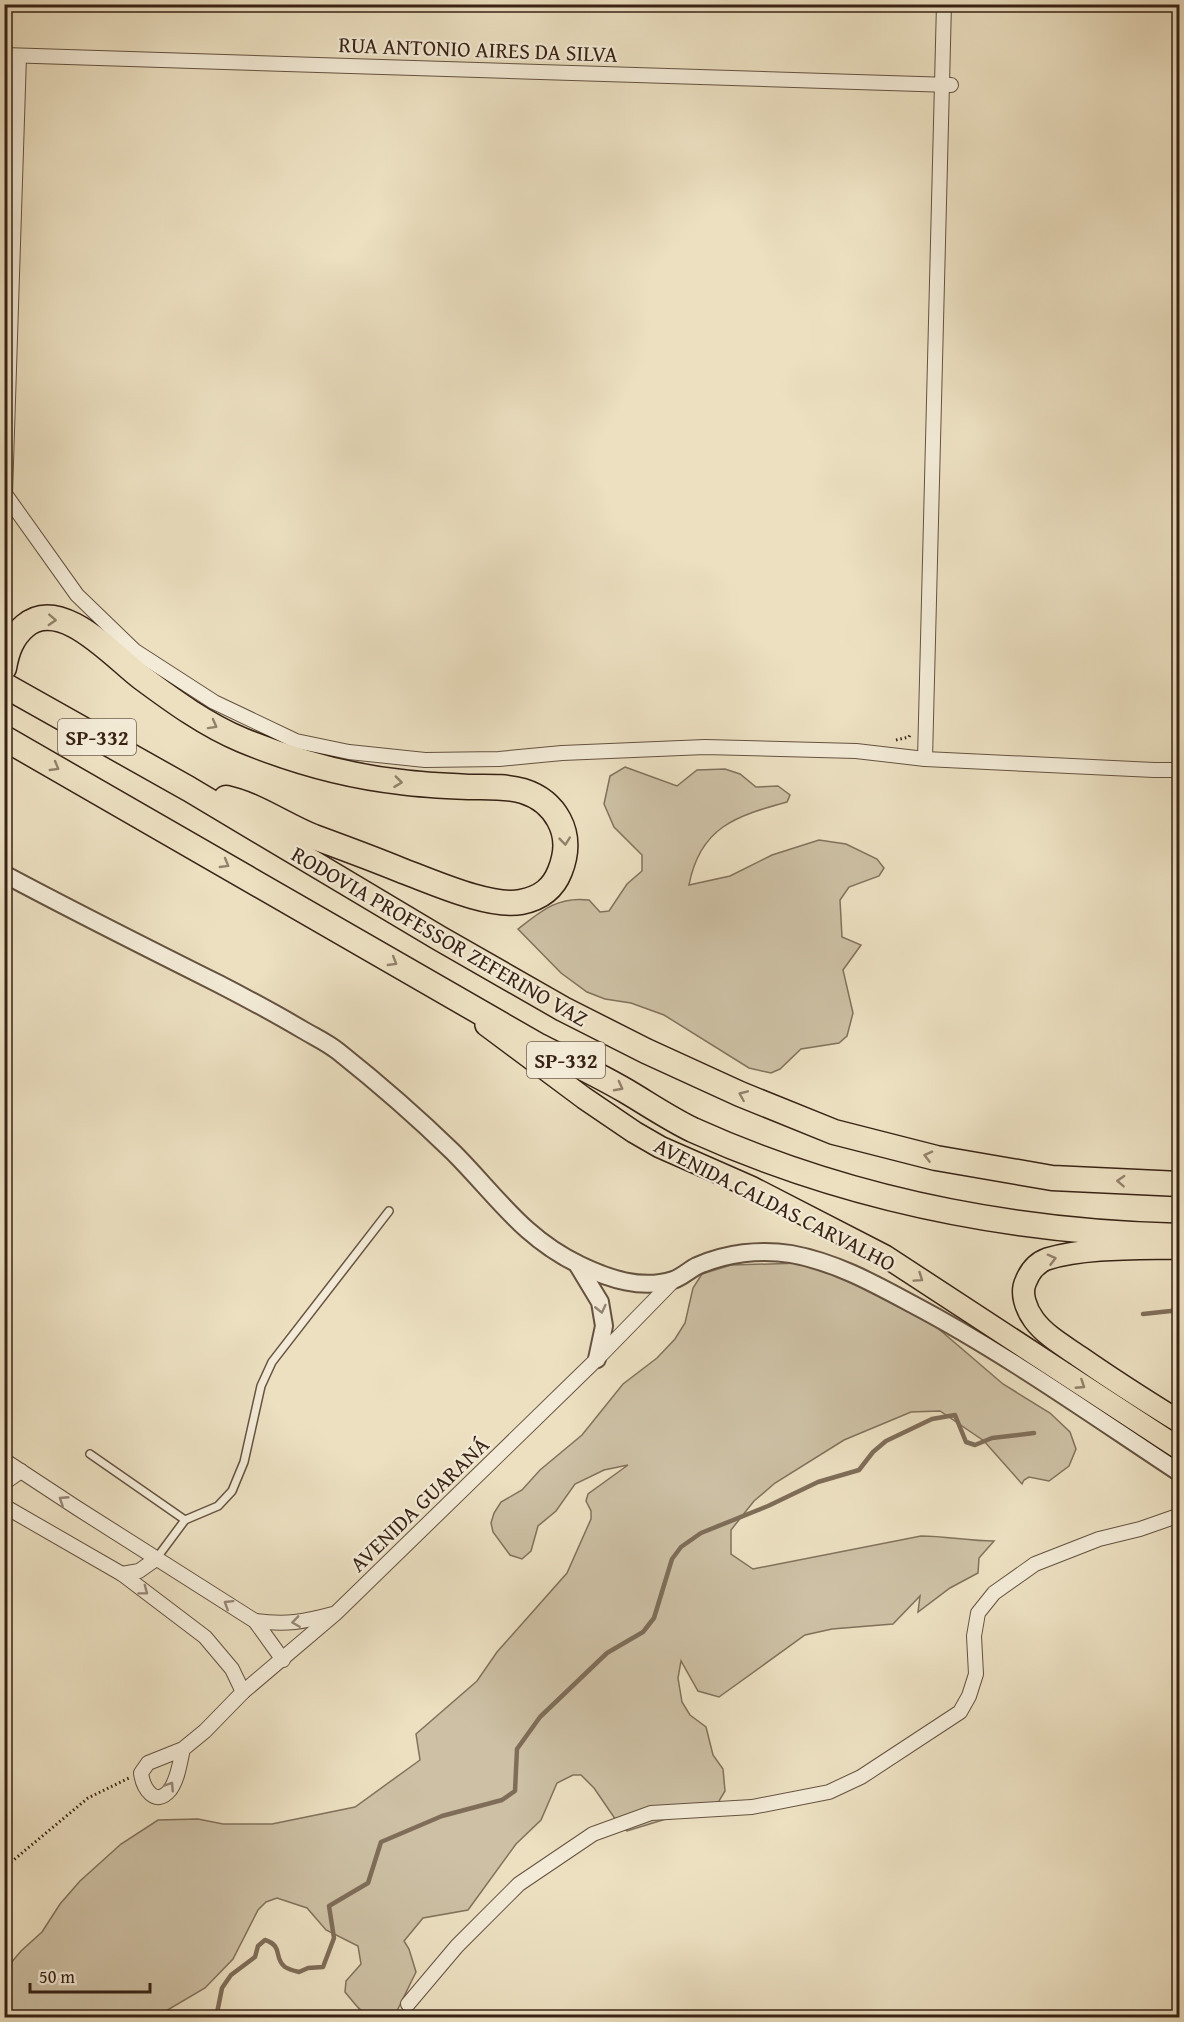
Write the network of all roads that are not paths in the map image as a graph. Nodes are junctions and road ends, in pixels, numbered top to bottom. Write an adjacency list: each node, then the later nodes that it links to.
1 (944, 4): 4 (street)
2 (4, 55): 3 (street, RUA ANTONIO AIRES DA SILVA)
3 (19, 56): 4 (street, RUA ANTONIO AIRES DA SILVA); 8 (street)
4 (946, 85): 8 (street)
5 (6, 659): 10 (highway, one-way to 10)
6 (4, 685): 10 (highway, RODOVIA PROFESSOR ZEFERINO VAZ / SP-332)
7 (4, 738): 12 (highway, RODOVIA PROFESSOR ZEFERINO VAZ / SP-332, one-way to 12)
8 (925, 759): 9 (street)
9 (1179, 770)
10 (189, 789): 13 (highway, RODOVIA PROFESSOR ZEFERINO VAZ / SP-332, one-way to 10)
11 (4, 874): 17 (street)
12 (437, 988): 15 (highway, RODOVIA PROFESSOR ZEFERINO VAZ / SP-332, one-way to 15); 21 (main road, AVENIDA CALDAS CARVALHO, one-way to 21)
13 (1179, 1184)
14 (389, 1211): 29 (lane)
15 (1179, 1236)
16 (1179, 1248): 20 (main road, one-way to 16)
17 (576, 1264): 18 (street); 19 (street, one-way to 19)
18 (675, 1280): 19 (street, AVENIDA GUARANÁ); 25 (street, AVENIDA CALDAS CARVALHO)
19 (597, 1359): 32 (street, AVENIDA GUARANÁ)
20 (1179, 1422)
21 (1179, 1449)
22 (90, 1454): 29 (lane)
23 (4, 1460): 24 (street)
24 (21, 1472): 26 (street); 30 (street, one-way to 24)
25 (1179, 1473)
26 (4, 1482)
27 (4, 1506): 31 (street)
28 (1179, 1515): 37 (street)
29 (185, 1520): 30 (lane)
30 (156, 1559): 31 (street); 33 (street, one-way to 30)
31 (122, 1574): 35 (street, one-way to 35)
32 (335, 1614): 33 (street, one-way to 33); 34 (street, AVENIDA GUARANÁ)
33 (255, 1621): 34 (street)
34 (283, 1659): 35 (street, AVENIDA GUARANÁ)
35 (243, 1692): 36 (street, AVENIDA GUARANÁ)
36 (183, 1749): 36 (street, AVENIDA GUARANÁ, one-way to 36)
37 (408, 2004)

